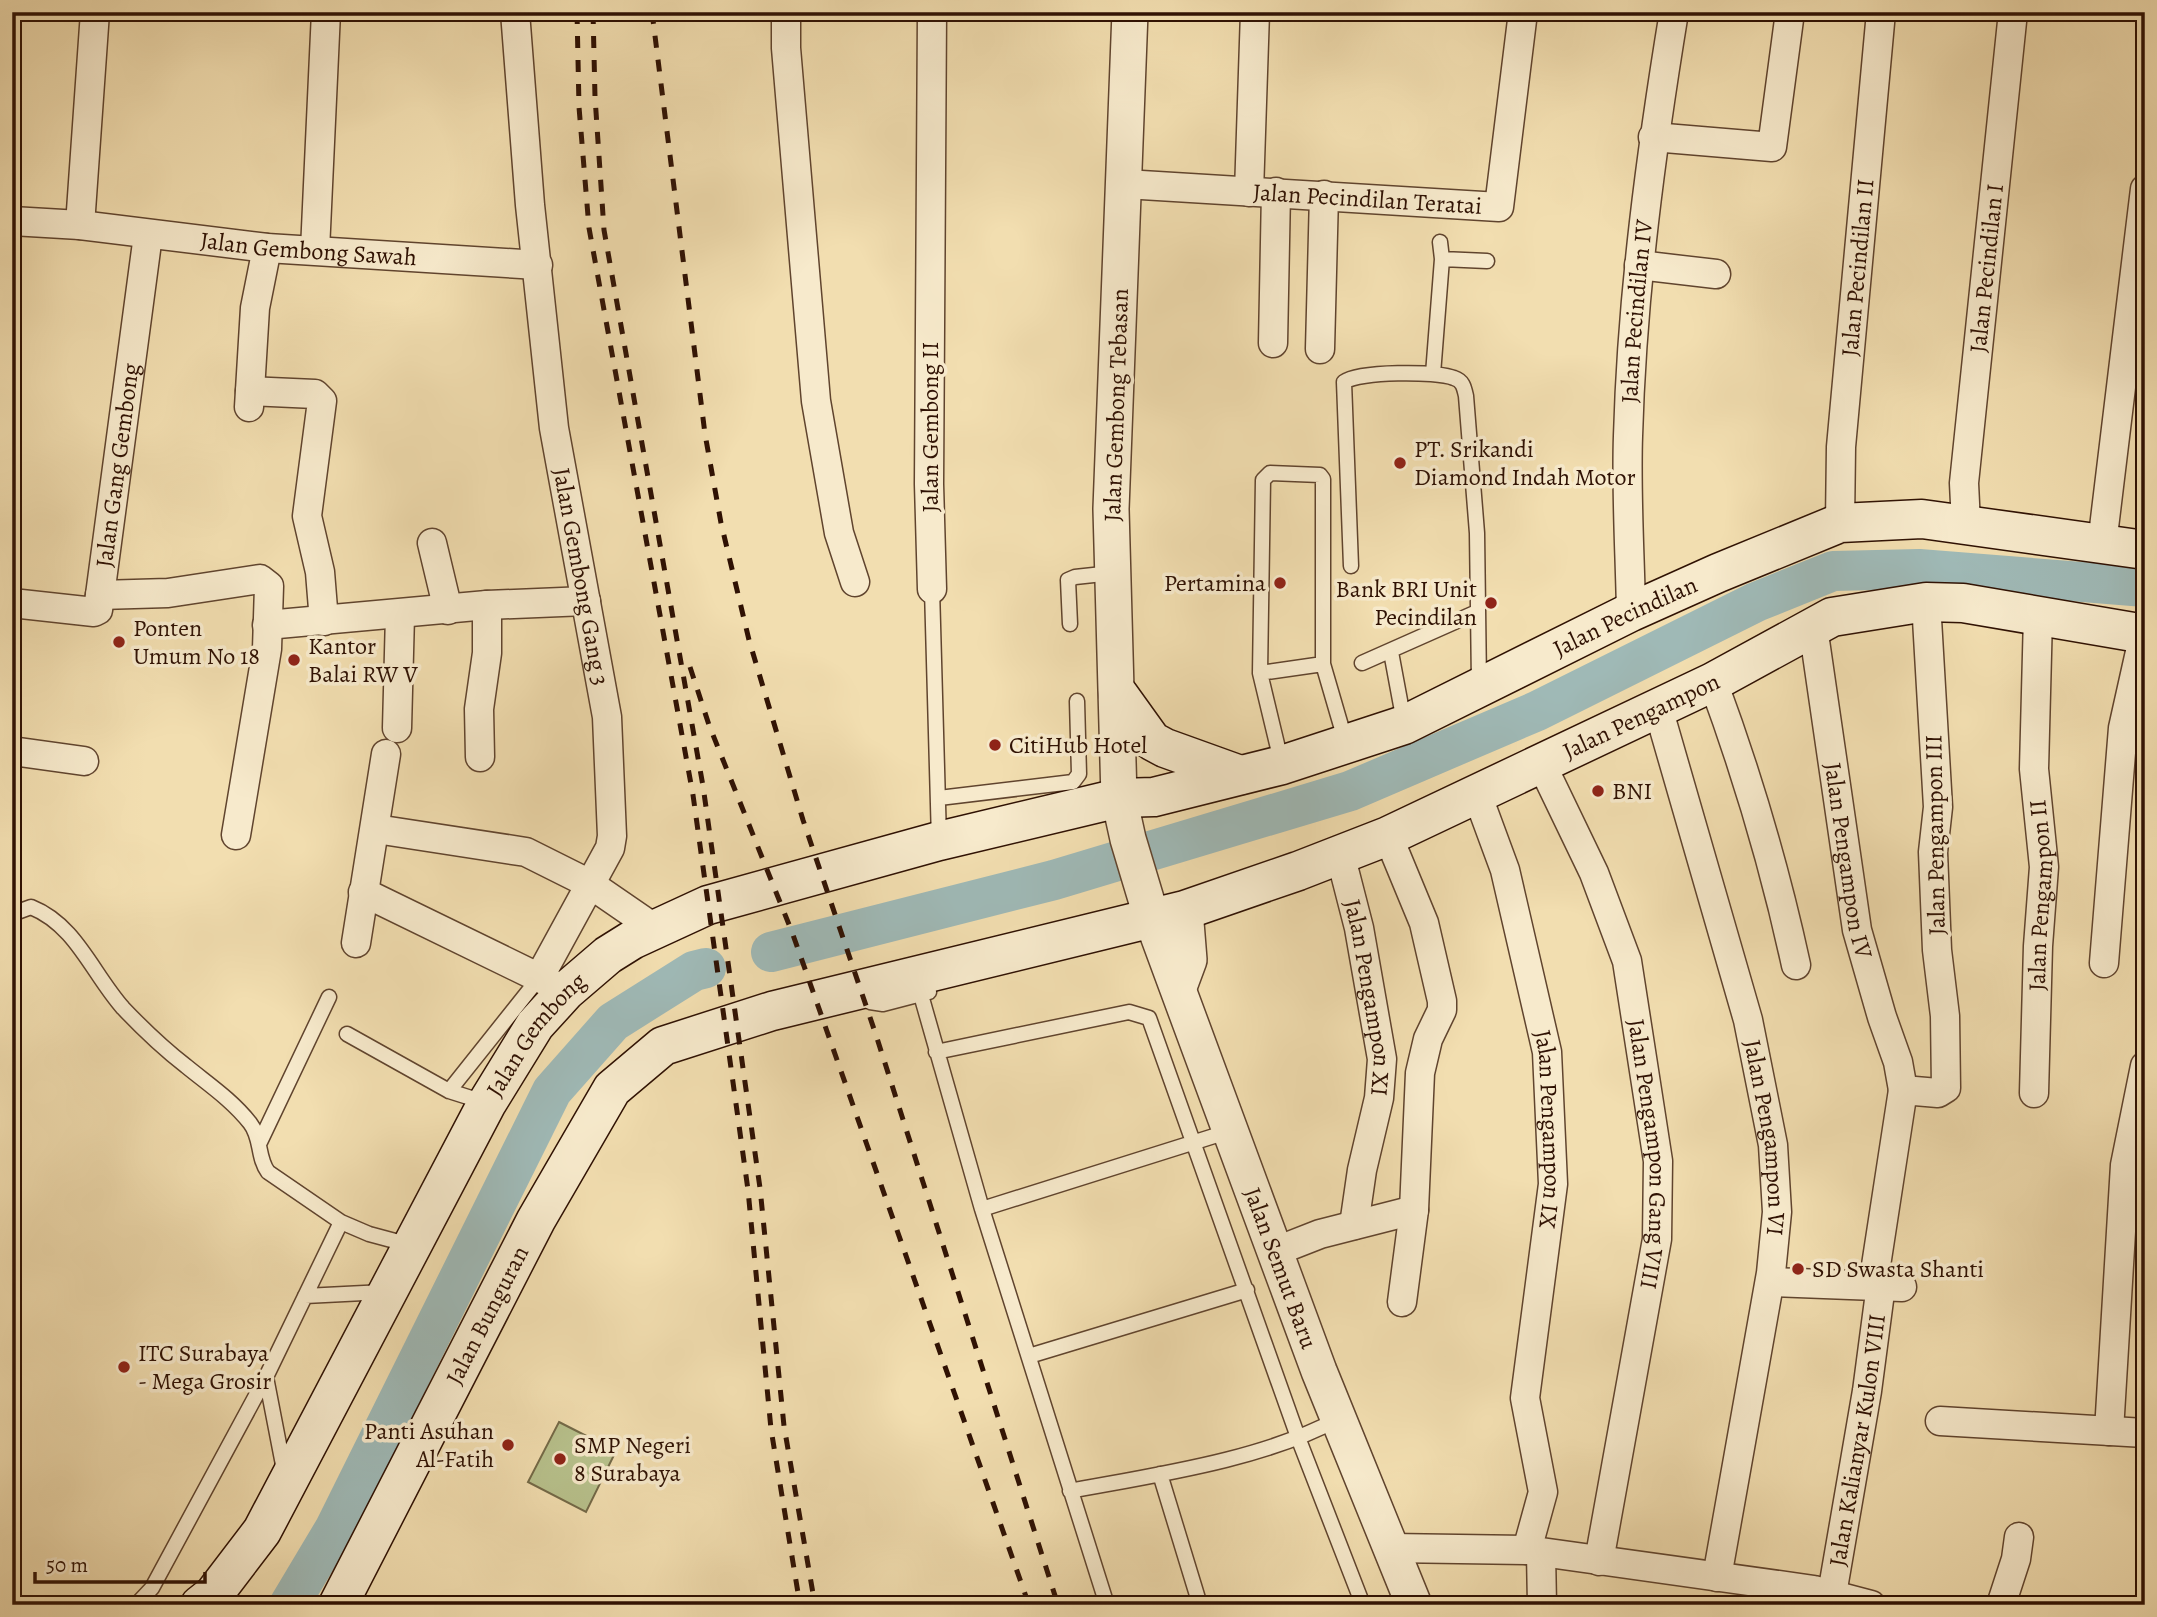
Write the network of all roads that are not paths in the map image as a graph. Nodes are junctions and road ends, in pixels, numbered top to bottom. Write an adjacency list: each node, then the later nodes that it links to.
1 (95, 12): 19 (street)
2 (326, 12): 23 (street)
3 (515, 12): 26 (street, Jalan Gembong Gang 3)
4 (786, 12): 39 (street)
5 (932, 12): 40 (street, Jalan Gembong II)
6 (1130, 12): 14 (street, Jalan Gembong Tebasan)
7 (1255, 12): 16 (street)
8 (1523, 12): 17 (street, Jalan Pecindilan Teratai)
9 (1674, 12): 13 (street, Jalan Pecindilan IV)
10 (1790, 12): 13 (street)
11 (1881, 12): 32 (street, Jalan Pecindilan II)
12 (2013, 12): 33 (street, Jalan Pecindilan I)
13 (1653, 137): 27 (street, Jalan Pecindilan IV)
14 (1125, 184): 16 (street, Jalan Pecindilan Teratai); 38 (street, Jalan Gembong Tebasan)
15 (2145, 189): 35 (street)
16 (1262, 192): 17 (street, Jalan Pecindilan Teratai); 29 (street)
17 (1324, 195): 30 (street)
18 (12, 221): 19 (street, Jalan Gembong Sawah)
19 (80, 225): 20 (street, Jalan Gembong Sawah)
20 (148, 235): 22 (street, Jalan Gembong Sawah); 41 (street, Jalan Gang Gembong)
21 (1440, 242): 24 (lane)
22 (267, 248): 23 (street, Jalan Gembong Sawah); 51 (street)
23 (315, 250): 26 (street, Jalan Gembong Sawah)
24 (1442, 259): 25 (lane); 31 (lane)
25 (1487, 261)
26 (538, 265): 42 (street, Jalan Gembong Gang 3)
27 (1639, 265): 28 (street); 48 (street, Jalan Pecindilan IV)
28 (1716, 274)
29 (1273, 342)
30 (1320, 349)
31 (1433, 374): 37 (lane); 47 (lane)
32 (1840, 523): 33 (main road, Jalan Pecindilan); 48 (main road, Jalan Pecindilan)
33 (1966, 524): 35 (main road, Jalan Pecindilan)
34 (432, 543): 46 (street)
35 (2102, 544): 36 (main road, Jalan Pecindilan)
36 (2145, 550)
37 (1351, 566)
38 (1112, 573): 52 (lane); 62 (street, Jalan Gembong Tebasan)
39 (855, 582)
40 (932, 589): 76 (lane, Jalan Gembong II)
41 (100, 595): 44 (street, Jalan Gang Gembong); 53 (street)
42 (586, 601): 45 (street); 83 (street, Jalan Gembong Gang 3)
43 (1926, 602): 50 (main road, Jalan Pengampon); 54 (main road, Jalan Pengampon); 99 (street, Jalan Pengampon III)
44 (12, 603)
45 (487, 605): 46 (street); 70 (street)
46 (448, 610): 49 (street)
47 (1477, 612): 56 (lane); 61 (lane)
48 (1632, 612): 61 (main road, Jalan Pecindilan)
49 (400, 615): 51 (street); 66 (street)
50 (2038, 616): 55 (main road, Jalan Pengampon); 101 (street, Jalan Pengampon II)
51 (324, 621): 53 (street)
52 (1070, 624)
53 (267, 625): 79 (street)
54 (1813, 627): 60 (main road, Jalan Pengampon); 99 (street, Jalan Pengampon IV)
55 (2144, 634): 90 (street)
56 (1391, 652): 57 (lane); 65 (lane)
57 (1362, 663)
58 (1323, 664): 59 (lane); 59 (lane); 67 (lane)
59 (1260, 673): 73 (lane)
60 (1713, 682): 64 (main road, Jalan Pengampon); 91 (street)
61 (1479, 689): 65 (main road, Jalan Pecindilan)
62 (1119, 695): 74 (main road); 77 (street, Jalan Gembong Tebasan)
63 (1077, 701): 76 (lane)
64 (1658, 708): 72 (main road, Jalan Pengampon); 112 (street, Jalan Pengampon VI)
65 (1404, 725): 67 (main road, Jalan Pecindilan)
66 (397, 729)
67 (1347, 744): 73 (main road, Jalan Pecindilan)
68 (12, 751): 71 (street)
69 (386, 754): 78 (street)
70 (480, 757)
71 (84, 761)
72 (1541, 763): 75 (main road, Jalan Pengampon); 131 (street, Jalan Pengampon Gang VIII)
73 (1282, 765): 74 (main road, Jalan Pecindilan)
74 (1240, 775): 77 (main road, Jalan Pecindilan)
75 (1477, 794): 80 (main road, Jalan Pengampon); 130 (street, Jalan Pengampon IX)
76 (939, 798): 81 (lane, Jalan Gembong II)
77 (1119, 798): 81 (main road, Jalan Gembong); 85 (street, Jalan Semut Baru)
78 (376, 829): 83 (street); 84 (street)
79 (236, 835)
80 (1388, 836): 82 (main road, Jalan Pengampon); 107 (street)
81 (935, 842): 87 (main road, Jalan Gembong)
82 (1340, 854): 85 (main road, Jalan Pengampon); 109 (street, Jalan Pengampon XI)
83 (590, 884): 87 (street); 92 (street, Jalan Gembong Gang 3)
84 (363, 892): 88 (street); 92 (street)
85 (1160, 906): 89 (main road); 103 (street, Jalan Semut Baru)
86 (12, 914): 105 (lane)
87 (654, 928): 92 (main road, Jalan Gembong)
88 (356, 943)
89 (998, 956): 93 (main road); 94 (lane)
90 (2104, 963)
91 (1796, 965)
92 (552, 984): 100 (lane); 102 (main road, Jalan Gembong)
93 (846, 993): 94 (lane); 136 (main road, Jalan Bunguran)
94 (921, 995): 97 (lane)
95 (329, 997): 105 (lane)
96 (347, 1034): 100 (lane)
97 (936, 1052): 104 (lane); 106 (lane)
98 (2145, 1066): 122 (street)
99 (1903, 1090): 113 (street, Jalan Kalianyar Kulon VIII)
100 (449, 1091): 102 (lane)
101 (2034, 1093)
102 (487, 1103): 110 (main road, Jalan Gembong)
103 (1230, 1131): 104 (lane); 111 (street, Jalan Semut Baru)
104 (1194, 1141): 106 (lane); 114 (lane)
105 (260, 1142): 108 (lane)
106 (982, 1209): 118 (lane)
107 (1414, 1210): 109 (street); 117 (street)
108 (341, 1222): 110 (lane); 116 (lane)
109 (1354, 1225): 111 (street)
110 (412, 1246): 115 (main road, Jalan Gembong)
111 (1274, 1252): 120 (street, Jalan Semut Baru)
112 (1770, 1282): 113 (street); 132 (street, Jalan Pengampon VI)
113 (1885, 1286): 133 (street, Jalan Kalianyar Kulon VIII)
114 (1247, 1290): 118 (lane); 124 (lane)
115 (387, 1292): 116 (lane); 126 (main road, Jalan Gembong)
116 (305, 1296): 119 (lane)
117 (1402, 1302)
118 (1029, 1356): 127 (lane)
119 (266, 1377): 126 (lane); 135 (lane)
120 (1338, 1419): 124 (lane); 129 (street, Jalan Semut Baru)
121 (1940, 1421): 122 (street)
122 (2109, 1431): 123 (street)
123 (2145, 1433)
124 (1299, 1440): 125 (lane); 139 (lane)
125 (1160, 1474): 127 (lane); 138 (lane)
126 (287, 1482): 134 (main road, Jalan Gembong)
127 (1070, 1491): 137 (lane)
128 (2019, 1537): 143 (street)
129 (1391, 1548): 130 (street); 140 (street, Jalan Semut Baru)
130 (1534, 1552): 131 (street); 141 (street, Jalan Pengampon IX)
131 (1599, 1561): 132 (street)
132 (1717, 1577): 133 (street)
133 (1820, 1596): 142 (street)
134 (214, 1601)
135 (136, 1605)
136 (338, 1605)
137 (1107, 1605)
138 (1200, 1605)
139 (1363, 1605)
140 (1414, 1605)
141 (1542, 1605)
142 (1871, 1605)
143 (2001, 1605)

